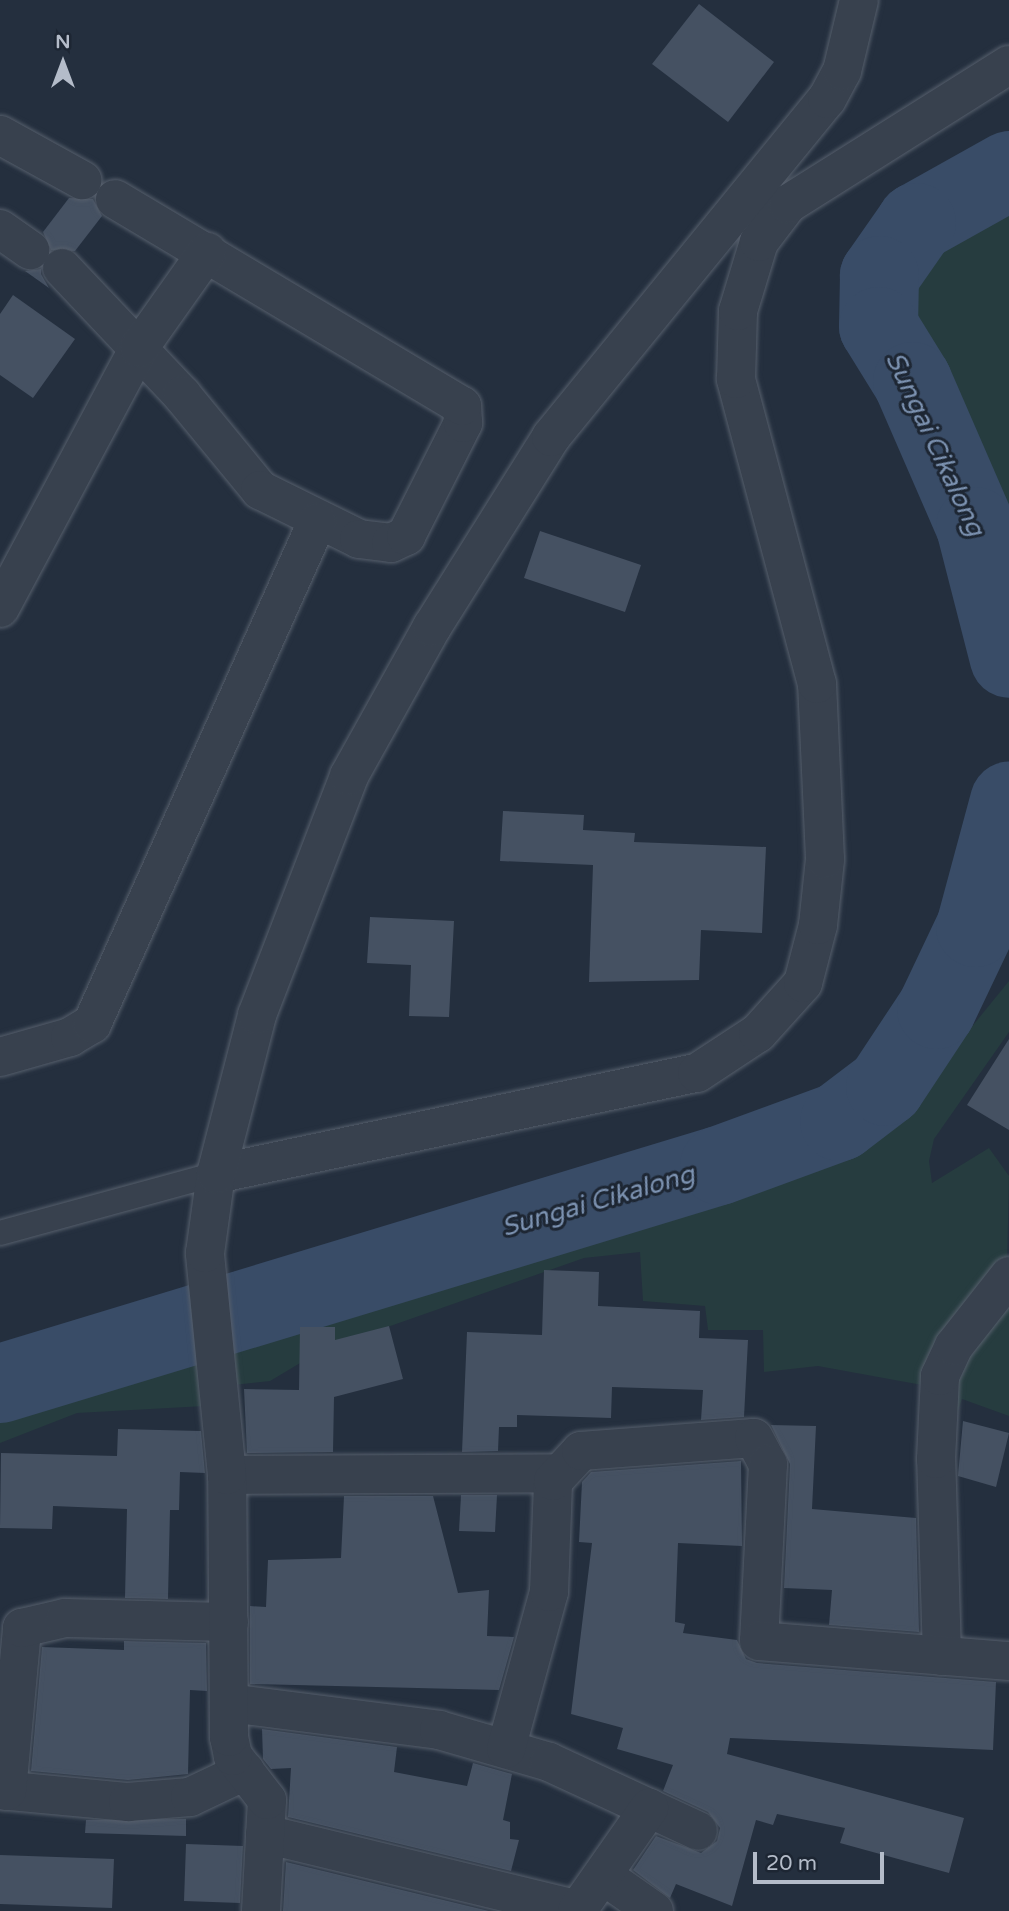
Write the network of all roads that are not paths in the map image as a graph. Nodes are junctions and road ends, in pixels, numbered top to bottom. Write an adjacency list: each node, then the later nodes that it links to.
1 (859, 0): 12 (street)
2 (1009, 65): 12 (street)
3 (0, 135): 4 (street)
4 (82, 180)
5 (115, 198): 7 (street)
6 (30, 249): 8 (street)
7 (207, 252): 8 (street); 9 (street)
8 (139, 348): 9 (street); 10 (street)
9 (317, 522): 11 (street)
10 (0, 608)
11 (0, 1057)
12 (216, 1174): 13 (lane); 16 (street)
13 (0, 1233)
14 (1009, 1276): 18 (street)
15 (558, 1473): 16 (street); 18 (street); 21 (street)
16 (227, 1475): 17 (street)
17 (229, 1622): 20 (street); 23 (street)
18 (942, 1656): 19 (street)
19 (1009, 1661)
20 (229, 1703): 21 (street); 22 (street)
21 (506, 1749): 24 (street)
22 (245, 1772): 23 (street); 26 (street)
23 (3, 1791)
24 (649, 1808): 25 (street); 27 (street)
25 (698, 1831)
26 (265, 1834): 28 (street); 29 (street)
27 (604, 1876): 29 (street); 30 (street)
28 (261, 1911)
29 (577, 1911)
30 (654, 1911)

